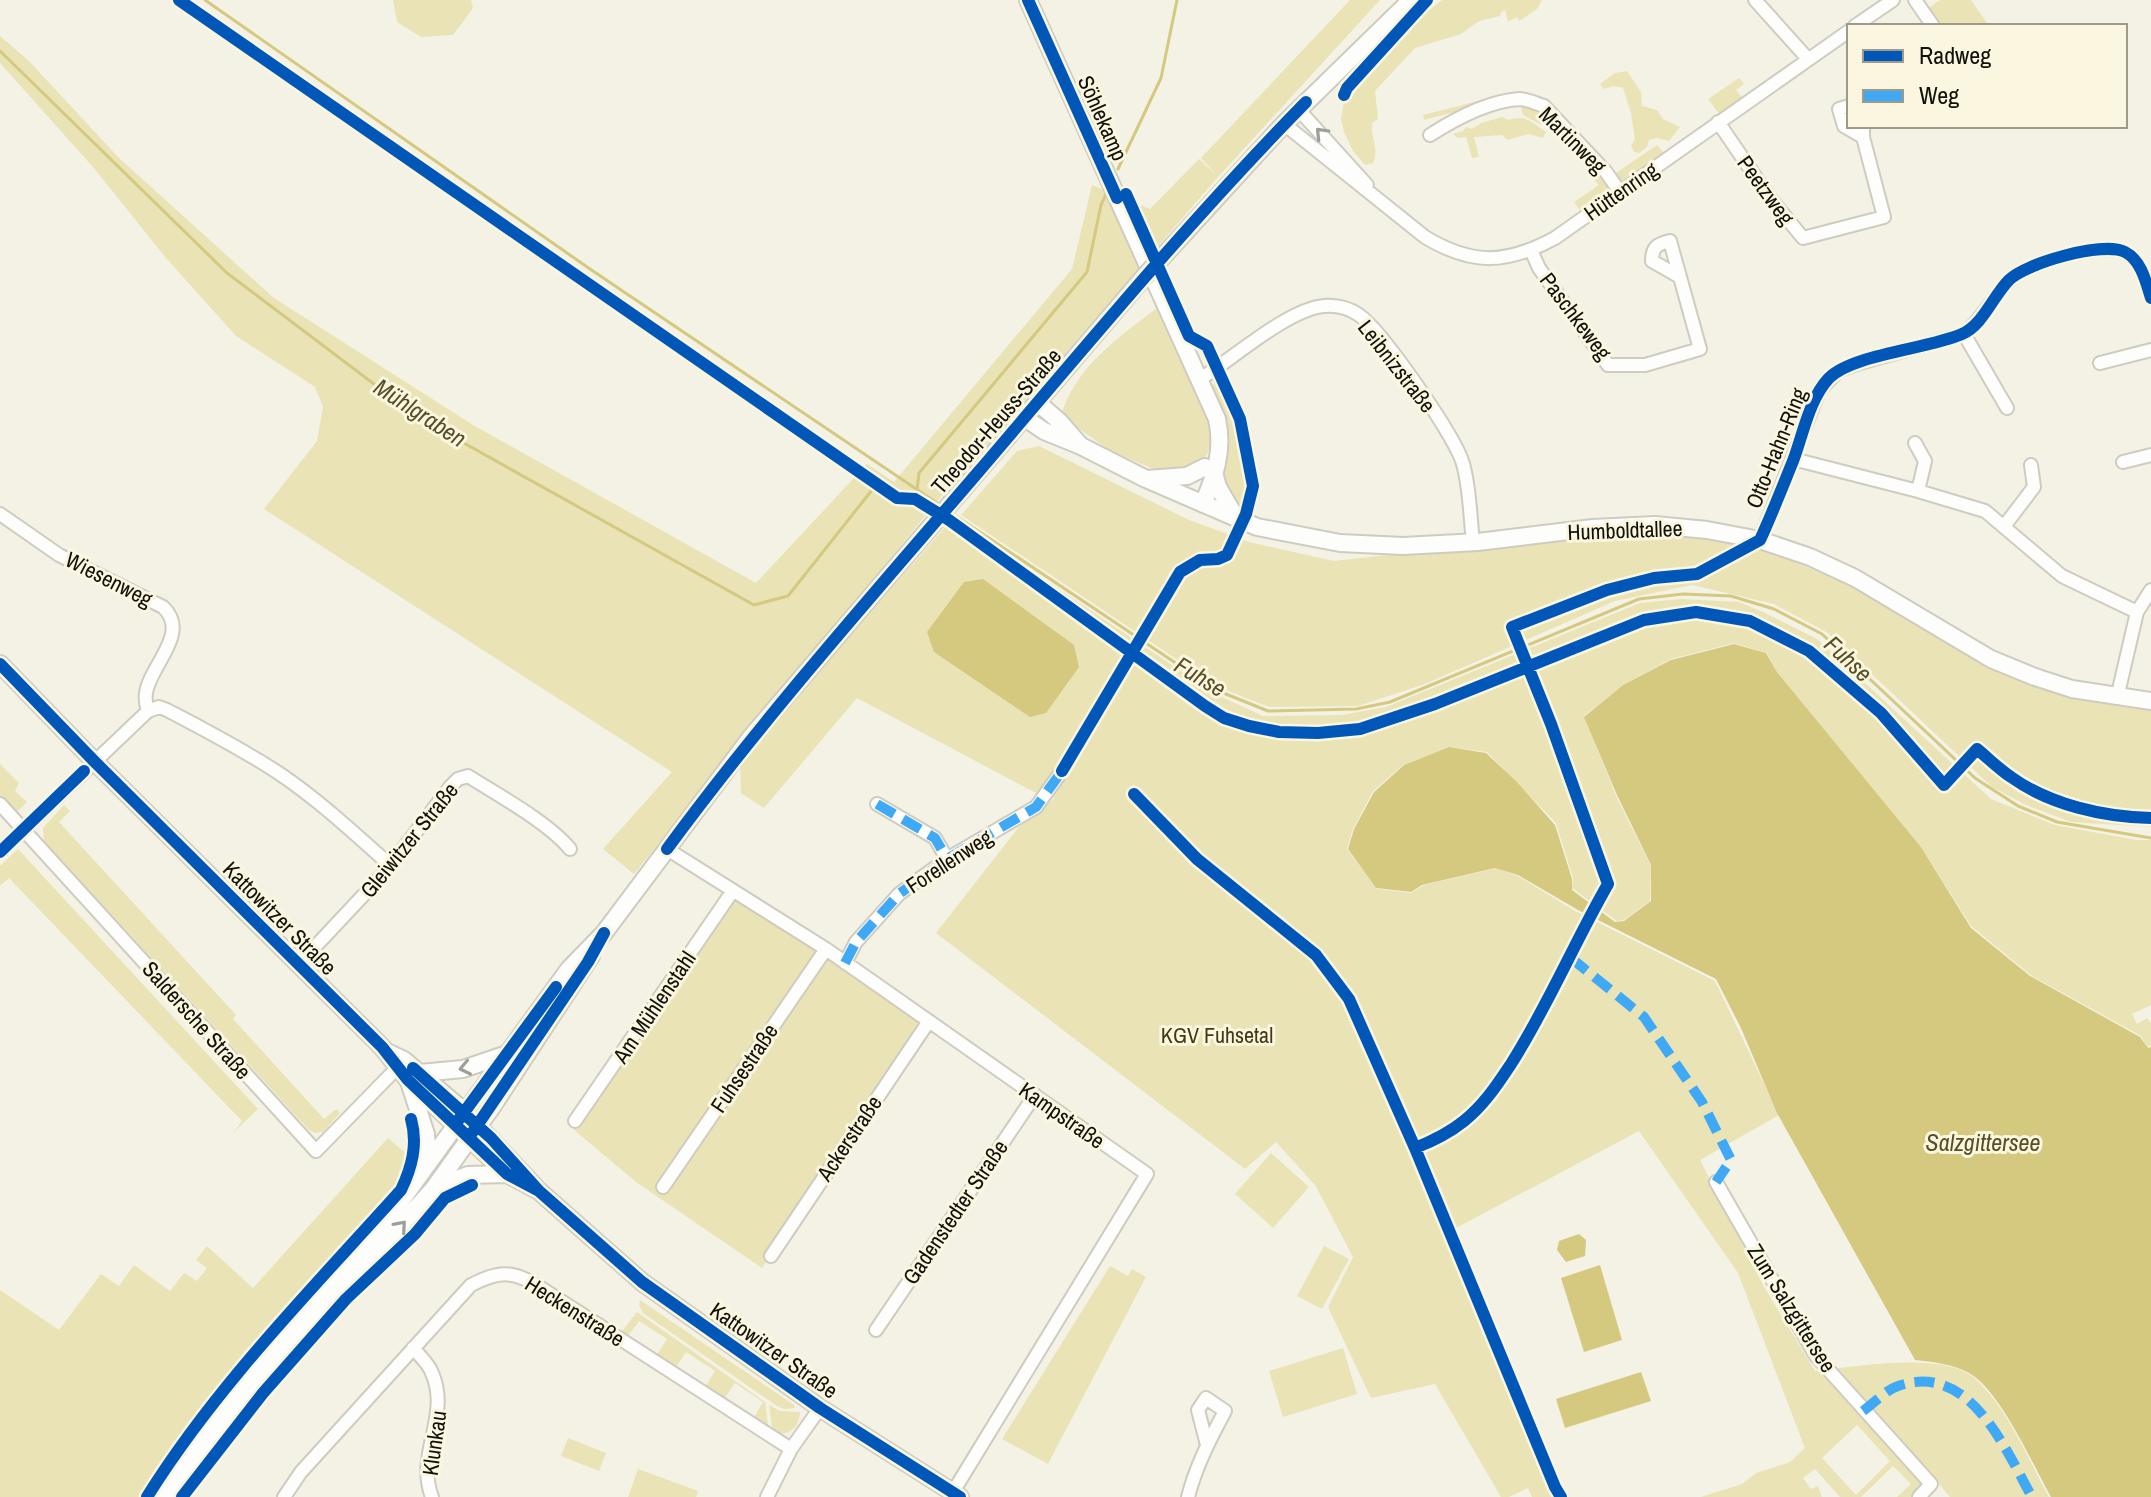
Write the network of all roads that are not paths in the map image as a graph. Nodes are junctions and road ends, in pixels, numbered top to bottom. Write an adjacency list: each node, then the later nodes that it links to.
1 (1028, 0): 25 (street, Söhlekamp)
2 (1411, 0): 11 (street, Theodor-Heuss-Straße)
3 (1755, 0): 9 (street)
4 (1893, 0): 6 (street)
5 (1915, 0): 7 (street)
6 (1858, 24)
7 (1932, 24)
8 (1847, 32): 9 (street, Hüttenring)
9 (1808, 59): 12 (street, Hüttenring)
10 (1847, 107): 14 (street, Peetzweg)
11 (1299, 110): 13 (street, Theodor-Heuss-Straße); 18 (street, Hüttenring, one-way to 11)
12 (1718, 122): 15 (street, Peetzweg); 17 (street, Hüttenring)
13 (1284, 124): 18 (street, Hüttenring); 26 (street, Theodor-Heuss-Straße, bridge)
14 (1847, 127)
15 (1863, 132)
16 (1430, 135): 17 (street, Martinweg)
17 (1620, 192): 19 (street, Hüttenring)
18 (1380, 200): 19 (street, Hüttenring)
19 (1531, 250): 20 (street, Paschkeweg)
20 (1680, 277)
21 (2151, 298): 22 (street)
22 (1964, 334): 27 (street); 32 (street, Otto-Hahn-Ring)
23 (2151, 350): 24 (street)
24 (2100, 363)
25 (1199, 380): 35 (street, Söhlekamp); 43 (street, Leibnizstraße)
26 (1038, 403): 28 (street, Theodor-Heuss-Straße); 30 (street, Humboldtallee)
27 (2007, 408)
28 (1025, 418): 30 (street, Humboldtallee); 56 (street, Theodor-Heuss-Straße)
29 (1915, 443): 37 (street)
30 (1081, 446): 36 (street, Humboldtallee)
31 (2151, 455): 33 (street)
32 (1793, 459): 37 (street); 42 (street, Otto-Hahn-Ring)
33 (2123, 462)
34 (2031, 465): 41 (street)
35 (1210, 472): 36 (street); 38 (street); 40 (street)
36 (1146, 479): 38 (street, Humboldtallee)
37 (1918, 491): 41 (street)
38 (1196, 502): 40 (street, Humboldtallee)
39 (0, 514): 49 (street, Wiesenweg)
40 (1236, 518): 43 (street, Humboldtallee)
41 (2005, 525): 45 (street)
42 (1760, 540): 43 (street, Humboldtallee); 47 (street, Humboldtallee)
43 (1473, 542)
44 (2151, 590): 45 (street)
45 (2137, 612): 47 (street)
46 (0, 664): 50 (street, Kattowitzer Straße)
47 (2117, 698): 48 (street, Humboldtallee)
48 (2151, 701)
49 (148, 711): 50 (street); 59 (street)
50 (94, 761): 54 (street); 64 (street, Kattowitzer Straße)
51 (1062, 771): 58 (street, Forellenweg)
52 (0, 804): 54 (street, Saldersche Straße)
53 (877, 804): 58 (street)
54 (23, 830): 57 (street); 68 (street, Saldersche Straße)
55 (570, 849): 59 (street, Gleiwitzer Straße)
56 (667, 849): 60 (street, Kampstraße); 61 (street, Theodor-Heuss-Straße)
57 (0, 852)
58 (947, 859): 63 (street, Forellenweg)
59 (390, 865): 64 (street, Gleiwitzer Straße)
60 (732, 892): 62 (street, Kampstraße); 71 (street, Am Mühlenstahl)
61 (604, 933): 67 (street); 72 (street)
62 (826, 949): 63 (street, Kampstraße); 76 (street, Fuhsestraße)
63 (845, 963): 65 (street, Kampstraße)
64 (298, 965): 66 (street, Kattowitzer Straße)
65 (929, 1021): 69 (street, Kampstraße); 79 (street, Ackerstraße)
66 (386, 1051): 68 (street, Kattowitzer Straße); 68 (street, Kattowitzer Straße)
67 (508, 1053): 68 (street, one-way to 68); 70 (street)
68 (408, 1074): 70 (street, Kattowitzer Straße); 73 (street)
69 (1035, 1095): 80 (street, Gadenstedter Straße); 85 (street, Kampstraße)
70 (460, 1119): 72 (street, Kattowitzer Straße); 73 (street)
71 (575, 1121)
72 (473, 1132): 74 (street, Kattowitzer Straße); 77 (street); 78 (street, Kattowitzer Straße)
73 (428, 1164): 86 (street)
74 (507, 1174): 77 (street); 78 (street, Kattowitzer Straße)
75 (1716, 1182): 92 (street, Zum Salzgittersee)
76 (663, 1187)
77 (434, 1188): 87 (street, one-way to 77)
78 (539, 1191): 82 (street, Kattowitzer Straße)
79 (771, 1256)
80 (876, 1330)
81 (413, 1348): 84 (street, Heckenstraße); 88 (street, Heckenstraße); 89 (street, Klunkau)
82 (820, 1408): 84 (street); 85 (street, Kattowitzer Straße)
83 (1207, 1445): 91 (street)
84 (791, 1449): 90 (street)
85 (956, 1495)
86 (155, 1497)
87 (171, 1497)
88 (284, 1497)
89 (432, 1497)
90 (767, 1497)
91 (1188, 1497)
92 (1919, 1497)

